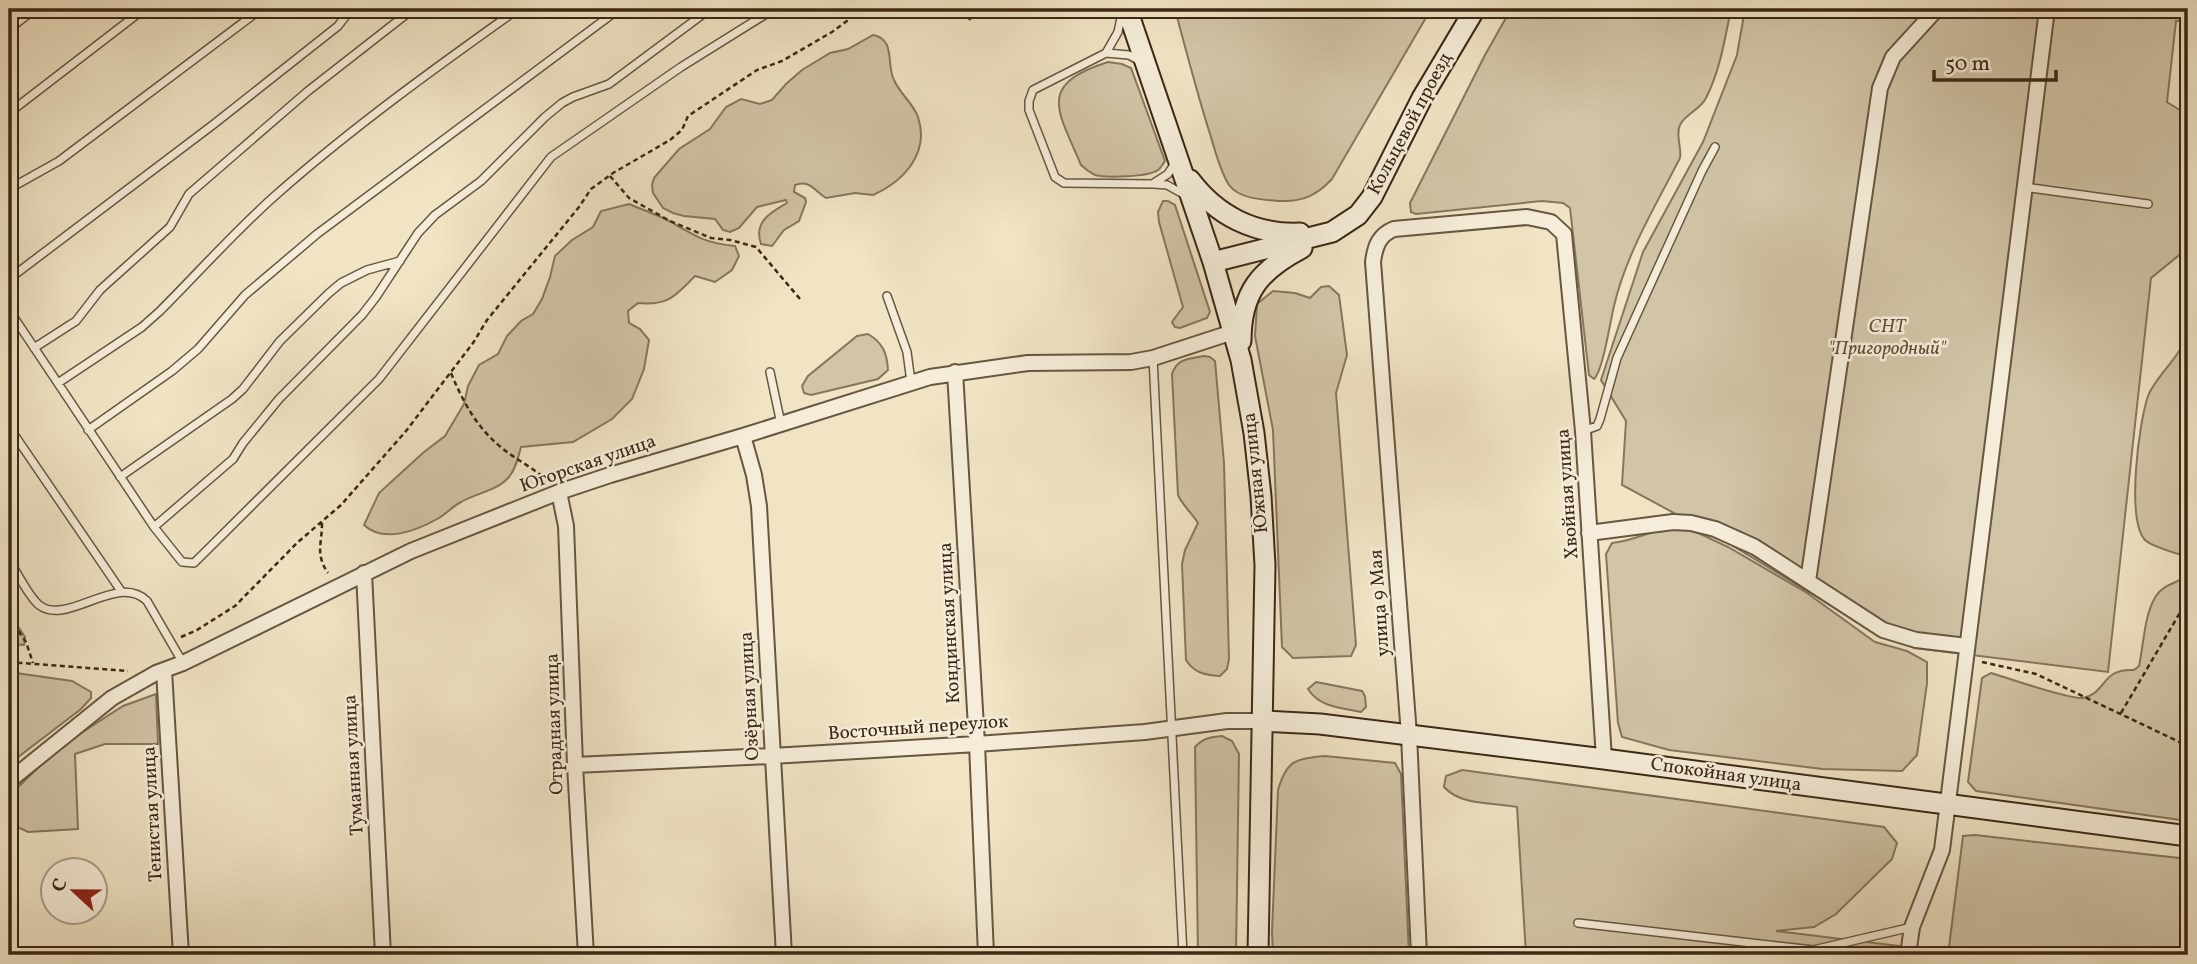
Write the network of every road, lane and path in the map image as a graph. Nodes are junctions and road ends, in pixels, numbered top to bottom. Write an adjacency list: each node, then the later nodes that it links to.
1 (35, 9): 18 (lane)
2 (144, 9): 21 (lane)
3 (261, 9): 28 (lane)
4 (351, 9): 35 (lane)
5 (413, 9): 40 (lane)
6 (518, 9): 47 (lane)
7 (620, 9): 50 (lane)
8 (710, 9): 33 (lane)
9 (774, 9): 56 (lane)
10 (863, 9): 25 (path)
11 (978, 9): 17 (path)
12 (1122, 9): 19 (lane)
13 (1128, 9): 20 (main road, Южная улица)
14 (1475, 9): 31 (main road, Кольцевой проезд)
15 (2047, 9): 27 (street)
16 (1935, 11): 60 (street)
17 (969, 20)
18 (9, 29)
19 (1106, 53): 20 (lane); 26 (lane)
20 (1148, 68): 23 (main road, Южная улица)
21 (9, 113)
22 (1715, 147): 51 (lane)
23 (1176, 150): 24 (main road, Южная улица); 26 (lane)
24 (1183, 171): 30 (main road, Южная улица); 31 (main road)
25 (610, 176): 37 (path); 45 (path)
26 (1154, 184): 30 (lane)
27 (2024, 186): 29 (lane); 66 (street)
28 (9, 189)
29 (2148, 204)
30 (1196, 209): 34 (main road, Южная улица)
31 (1332, 232): 34 (main road, Кольцевой проезд); 42 (main road)
32 (1375, 249): 51 (street, Хвойная улица); 74 (street, улица 9 Мая)
33 (400, 261): 53 (lane); 56 (lane)
34 (1213, 262): 39 (main road, Южная улица)
35 (9, 279)
36 (887, 296): 46 (lane)
37 (800, 299)
38 (9, 310): 40 (lane)
39 (1233, 332): 41 (street, Югорская улица); 42 (main road, Южная улица)
40 (33, 348): 47 (lane)
41 (1153, 358): 44 (street, Югорская улица); 73 (lane)
42 (1241, 360): 72 (main road, Южная улица)
43 (770, 372): 48 (lane)
44 (955, 372): 46 (street, Югорская улица); 75 (street, Кондинская улица)
45 (451, 373): 54 (path); 55 (path)
46 (911, 382): 48 (street, Югорская улица)
47 (58, 383): 50 (lane)
48 (781, 424): 52 (street, Югорская улица)
49 (9, 427): 62 (lane)
50 (88, 430): 53 (lane)
51 (1583, 430): 57 (street, Хвойная улица)
52 (743, 436): 54 (street, Югорская улица); 77 (street, Озёрная улица)
53 (120, 477): 56 (lane)
54 (559, 492): 59 (street, Югорская улица); 79 (street, Отрадная улица)
55 (321, 522): 61 (path); 65 (path)
56 (154, 527)
57 (1589, 533): 60 (street); 78 (street, Хвойная улица)
58 (9, 560): 62 (lane)
59 (364, 573): 61 (street, Югорская улица); 86 (street, Туманная улица)
60 (1808, 581): 66 (street)
61 (345, 583): 68 (street, Югорская улица)
62 (121, 591): 65 (lane)
63 (2188, 599): 71 (path)
64 (9, 617): 69 (path)
65 (171, 642): 68 (lane)
66 (1966, 653): 71 (path); 81 (street)
67 (9, 662): 69 (path)
68 (183, 663): 70 (street, Югорская улица)
69 (33, 664): 70 (path)
70 (160, 672): 80 (street, Югорская улица); 85 (street, Тенистая улица)
71 (2120, 714): 76 (path)
72 (1262, 721): 73 (street, Восточный переулок); 74 (main road, Спокойная улица); 91 (main road, Южная улица)
73 (1172, 728): 75 (street, Восточный переулок); 90 (lane)
74 (1409, 735): 78 (main road, Спокойная улица); 92 (street, улица 9 Мая)
75 (977, 744): 77 (street, Восточный переулок); 89 (street, Кондинская улица)
76 (2188, 746)
77 (772, 756): 79 (street, Восточный переулок); 88 (street, Озёрная улица)
78 (1604, 759): 81 (main road, Спокойная улица)
79 (575, 765): 87 (street, Отрадная улица)
80 (9, 781)
81 (1947, 805): 82 (main road, Спокойная улица); 84 (street)
82 (2188, 836)
83 (1578, 923): 84 (lane)
84 (1912, 927): 93 (street)
85 (181, 955)
86 (383, 955)
87 (586, 955)
88 (784, 955)
89 (986, 955)
90 (1184, 955)
91 (1258, 955)
92 (1419, 955)
93 (1908, 955)

